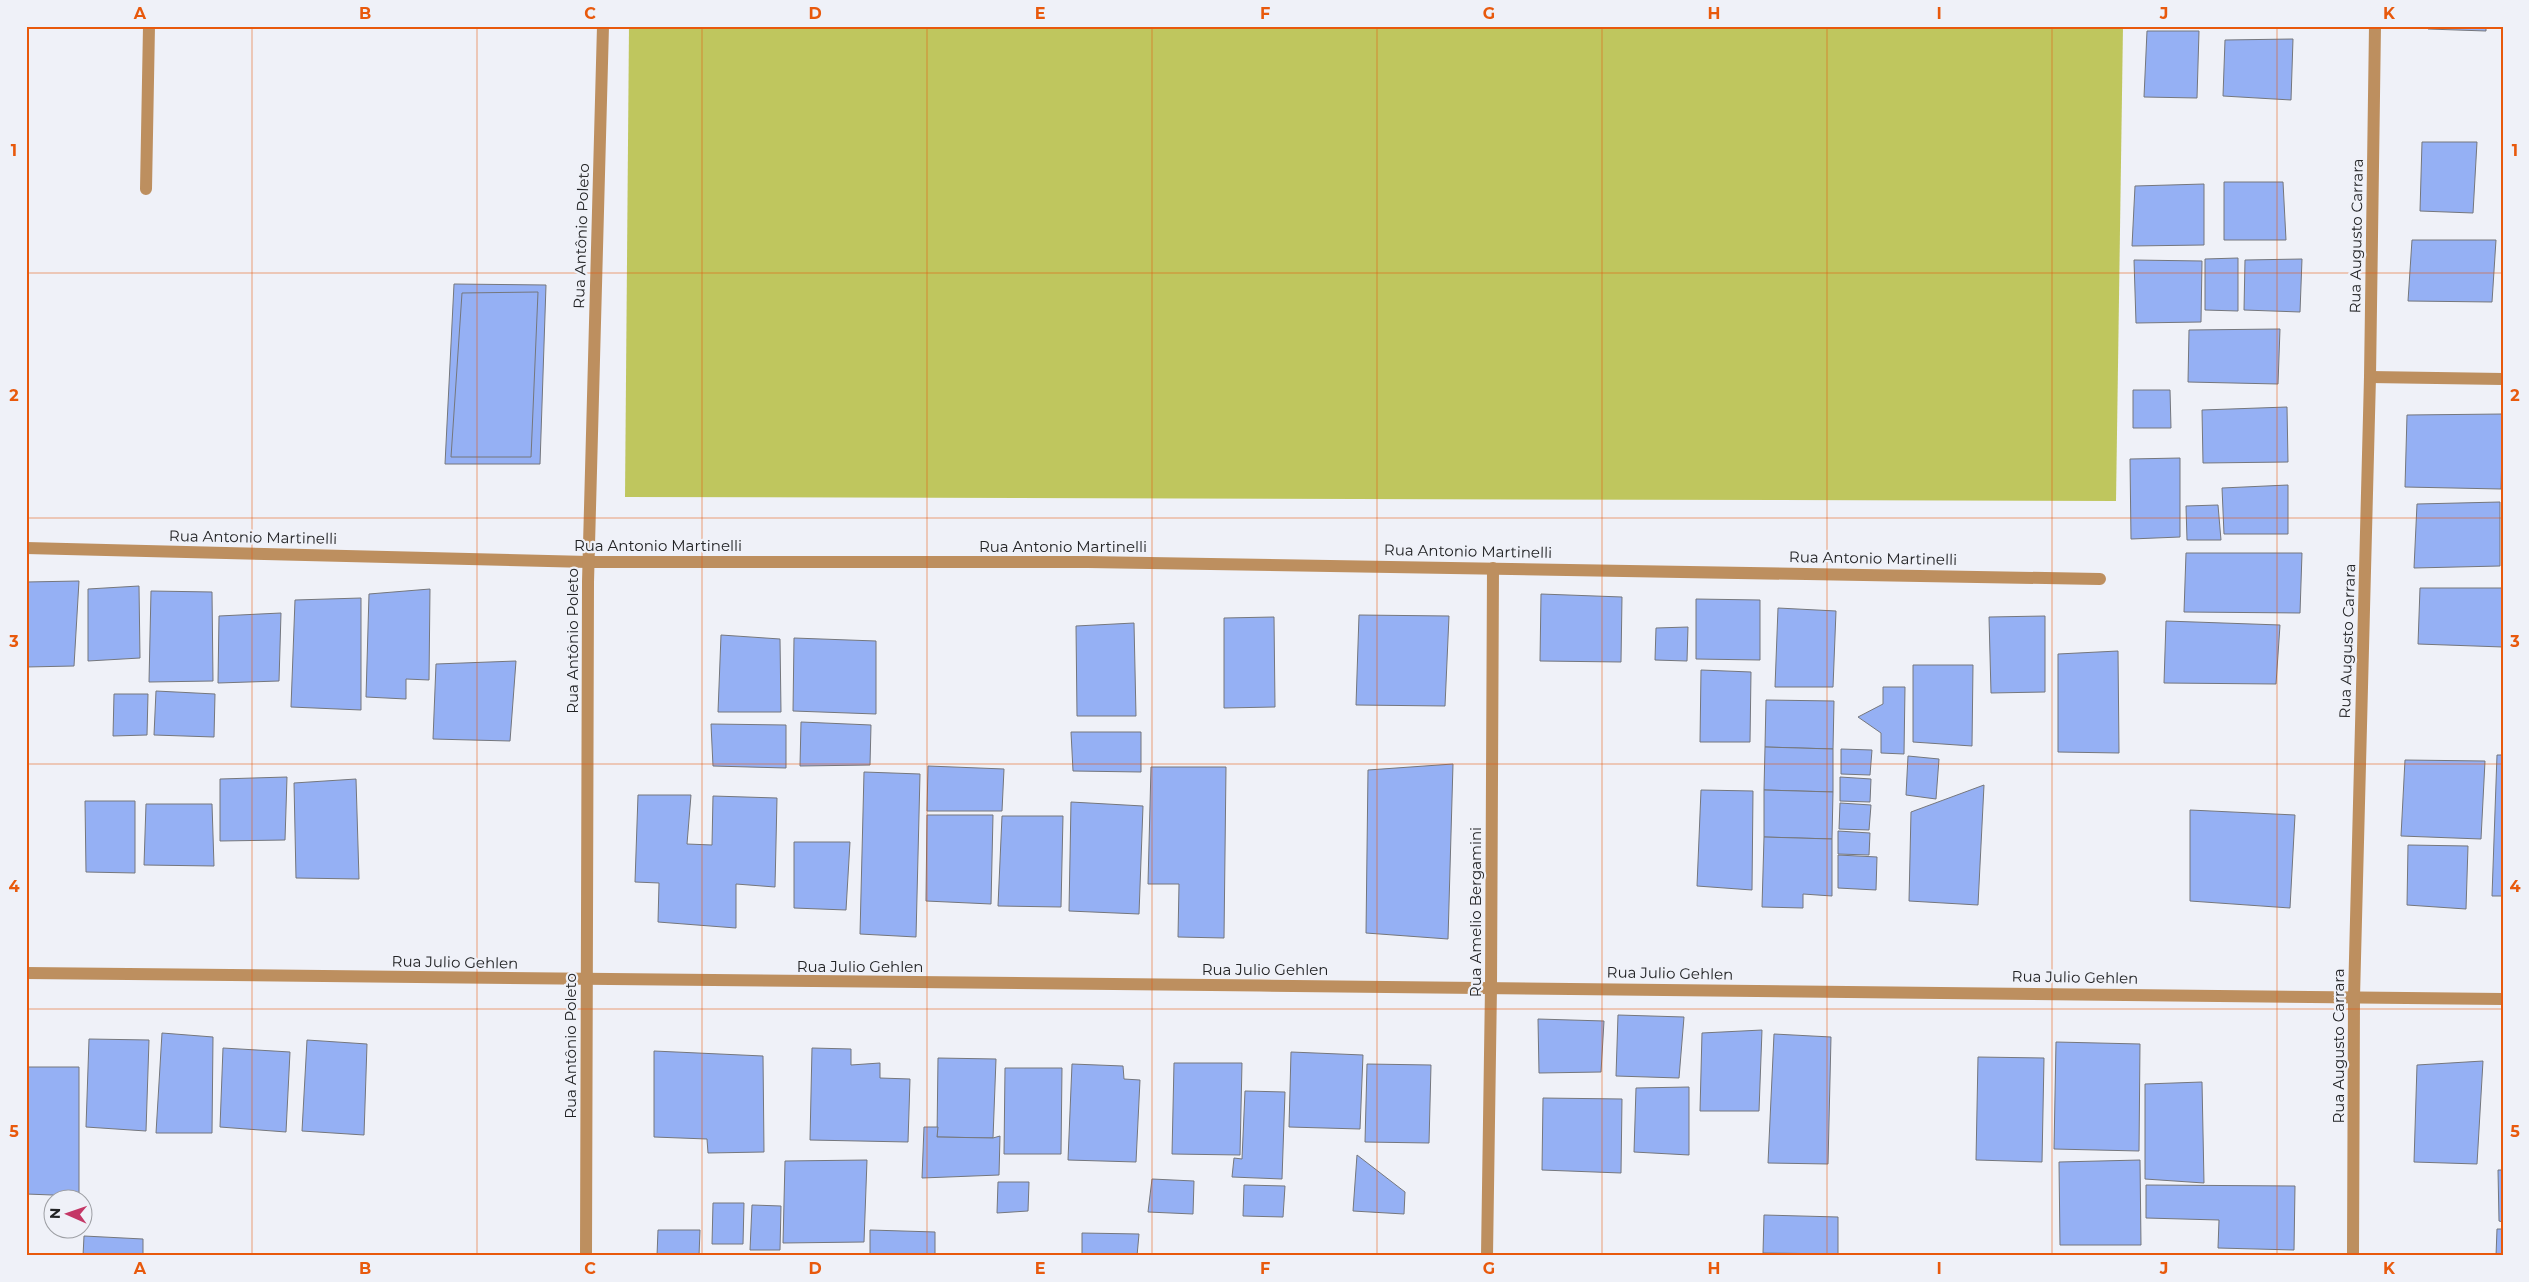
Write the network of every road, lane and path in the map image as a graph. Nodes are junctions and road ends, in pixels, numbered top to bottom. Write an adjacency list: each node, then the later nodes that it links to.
1 (148, 26): 4 (street)
2 (603, 26): 8 (street, Rua Antônio Poleto)
3 (2375, 26): 5 (street, Rua Augusto Carrara)
4 (146, 189)
5 (2370, 377): 6 (street); 14 (street, Rua Augusto Carrara)
6 (2503, 379)
7 (26, 548): 8 (street, Rua Antonio Martinelli)
8 (588, 562): 9 (street, Rua Antonio Martinelli); 12 (street, Rua Antônio Poleto)
9 (1493, 568): 10 (street, Rua Antonio Martinelli); 13 (street, Rua Amelio Bergamini)
10 (2100, 579)
11 (26, 973): 12 (street, Rua Julio Gehlen)
12 (587, 980): 13 (street, Rua Julio Gehlen); 16 (street, Rua Antônio Poleto)
13 (1491, 987): 14 (street, Rua Julio Gehlen); 17 (street, Rua Amelio Bergamini)
14 (2354, 997): 15 (street, Rua Julio Gehlen); 18 (street, Rua Augusto Carrara)
15 (2503, 999)
16 (586, 1256)
17 (1487, 1256)
18 (2353, 1256)

